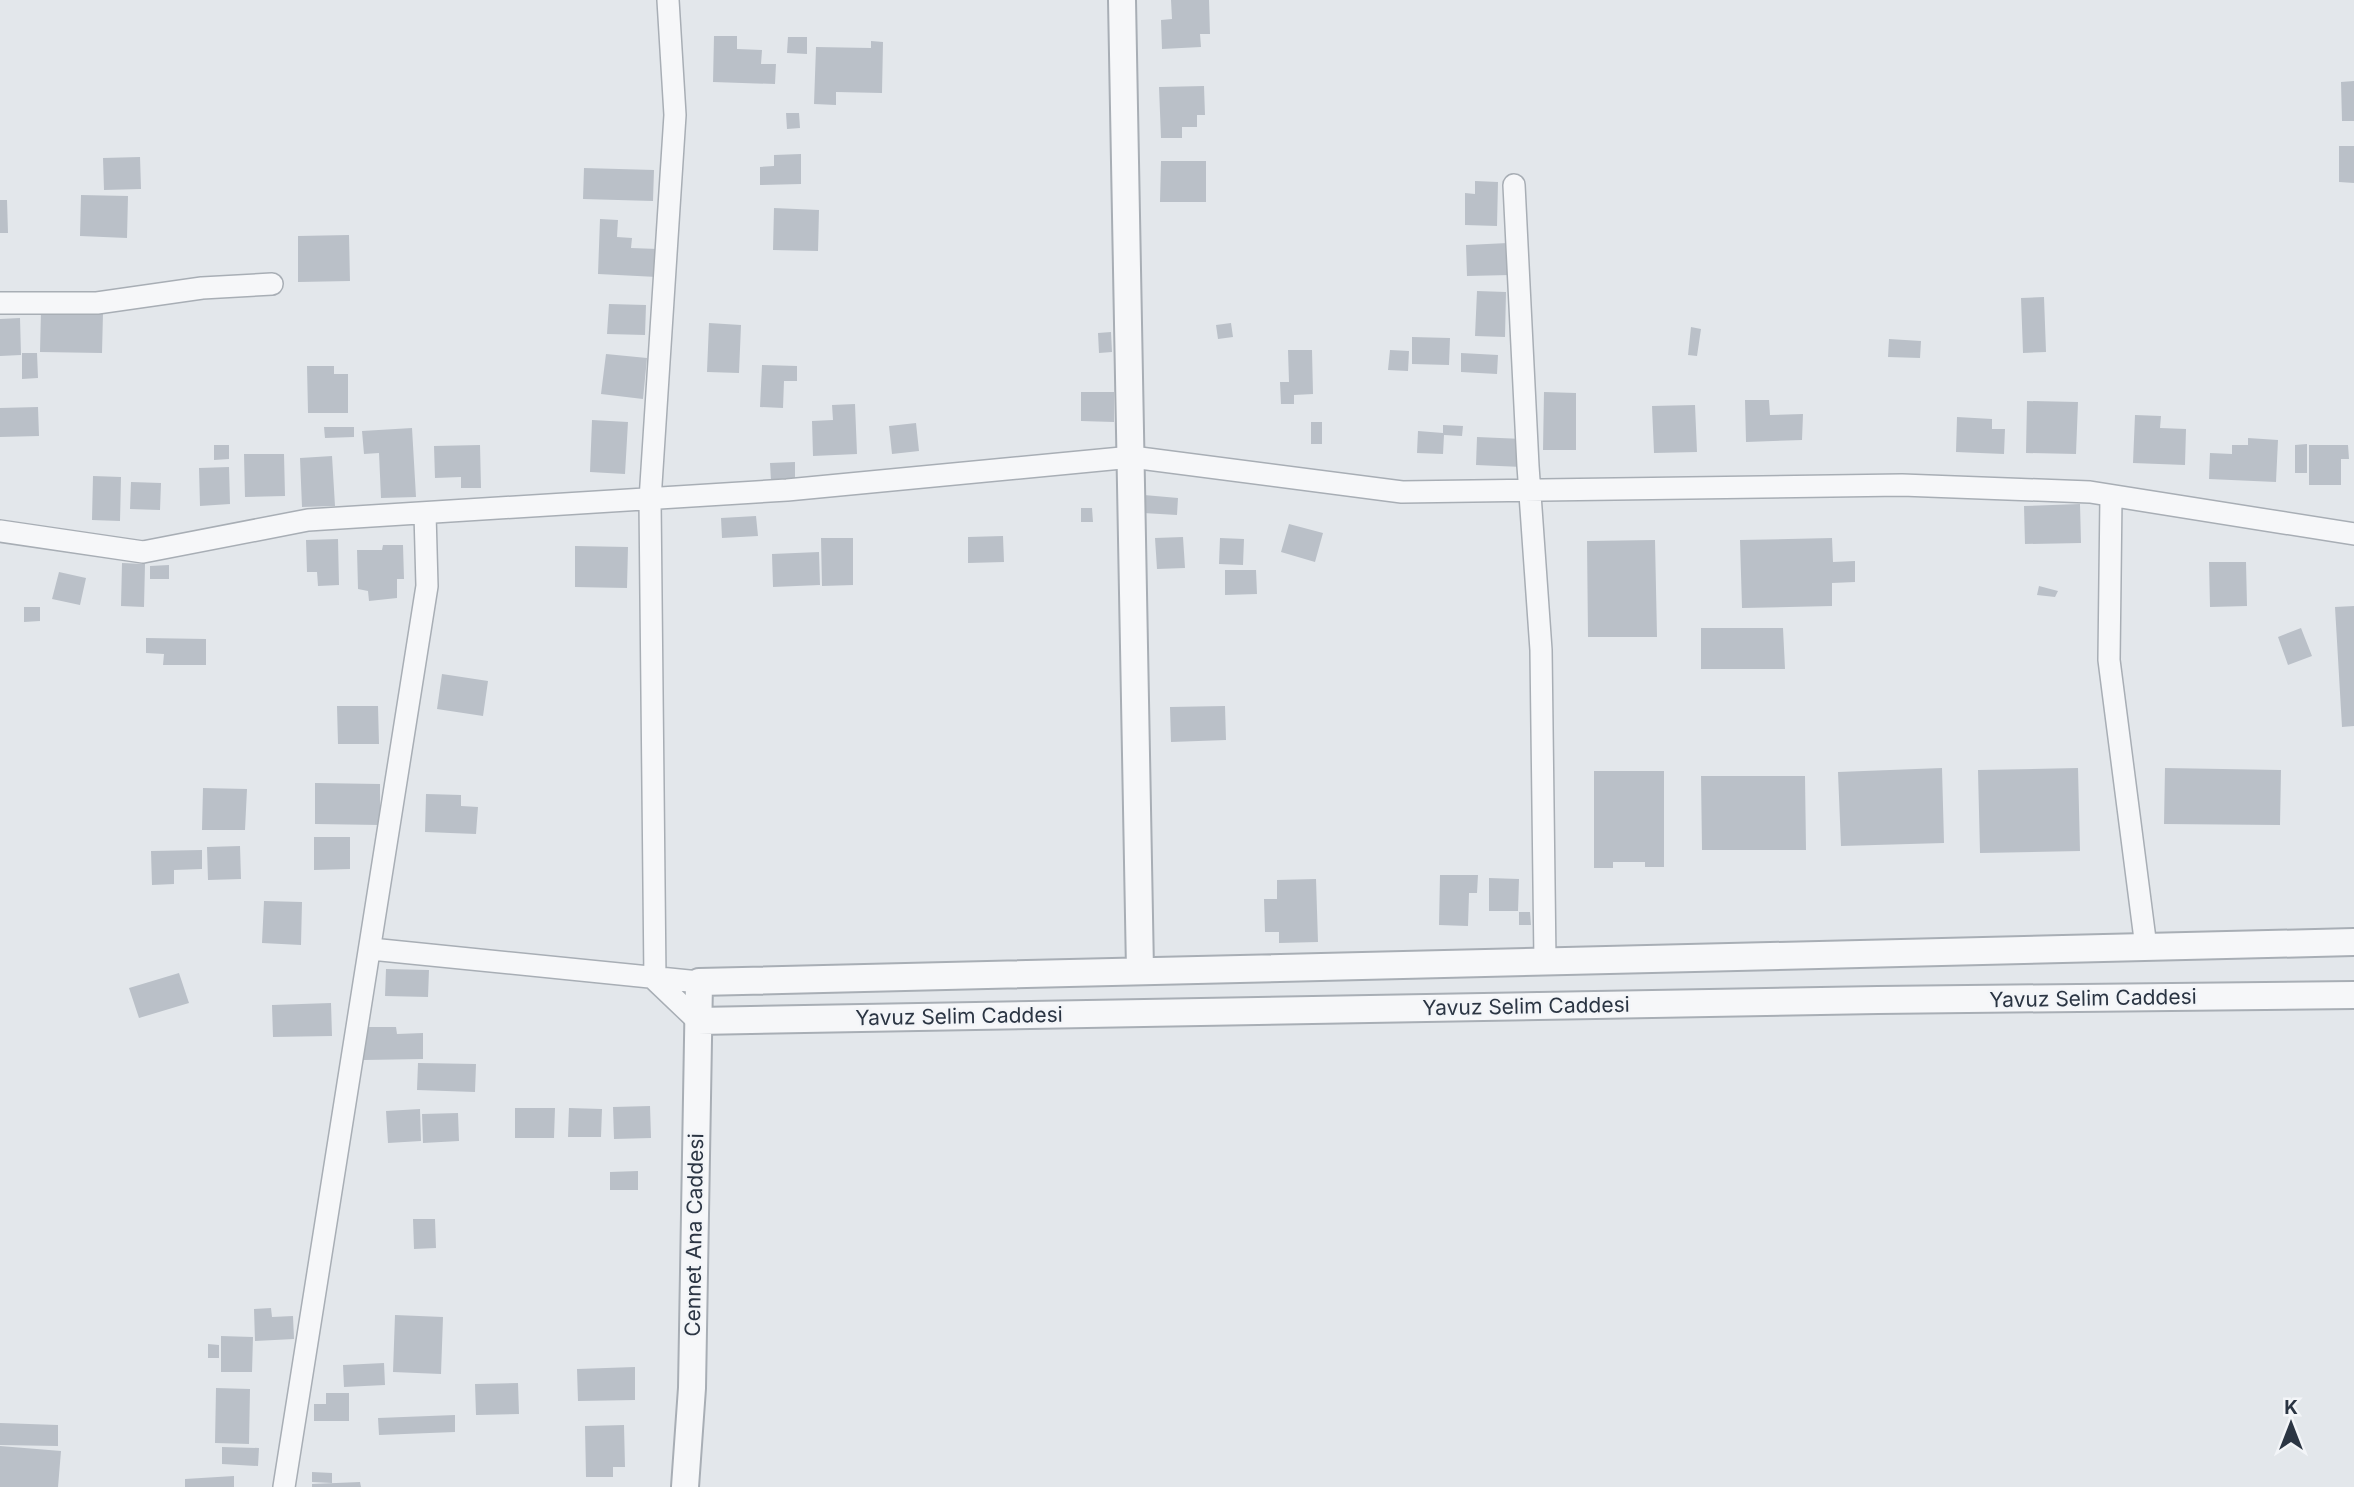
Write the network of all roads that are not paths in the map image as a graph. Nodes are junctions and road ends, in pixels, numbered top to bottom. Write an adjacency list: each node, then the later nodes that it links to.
1 (668, 0): 9 (street)
2 (1122, 0): 6 (street)
3 (1514, 186): 7 (street)
4 (272, 284): 5 (street)
5 (0, 303)
6 (1132, 457): 7 (street); 9 (street); 17 (street)
7 (1531, 490): 8 (street); 16 (street)
8 (2111, 496): 12 (street); 14 (street)
9 (650, 500): 10 (street); 18 (street)
10 (425, 513): 11 (street); 15 (street)
11 (0, 531)
12 (2354, 534)
13 (2354, 942): 14 (street, Yavuz Selim Caddesi)
14 (2146, 947): 16 (street, Yavuz Selim Caddesi)
15 (371, 949): 18 (street); 22 (street)
16 (1545, 961): 17 (street, Yavuz Selim Caddesi)
17 (1140, 970): 19 (street, Yavuz Selim Caddesi)
18 (655, 979): 19 (street); 21 (street)
19 (699, 982): 21 (street, Cennet Ana Caddesi)
20 (2354, 995): 21 (street, Yavuz Selim Caddesi)
21 (698, 1021): 23 (street, Cennet Ana Caddesi)
22 (284, 1487)
23 (685, 1487)

